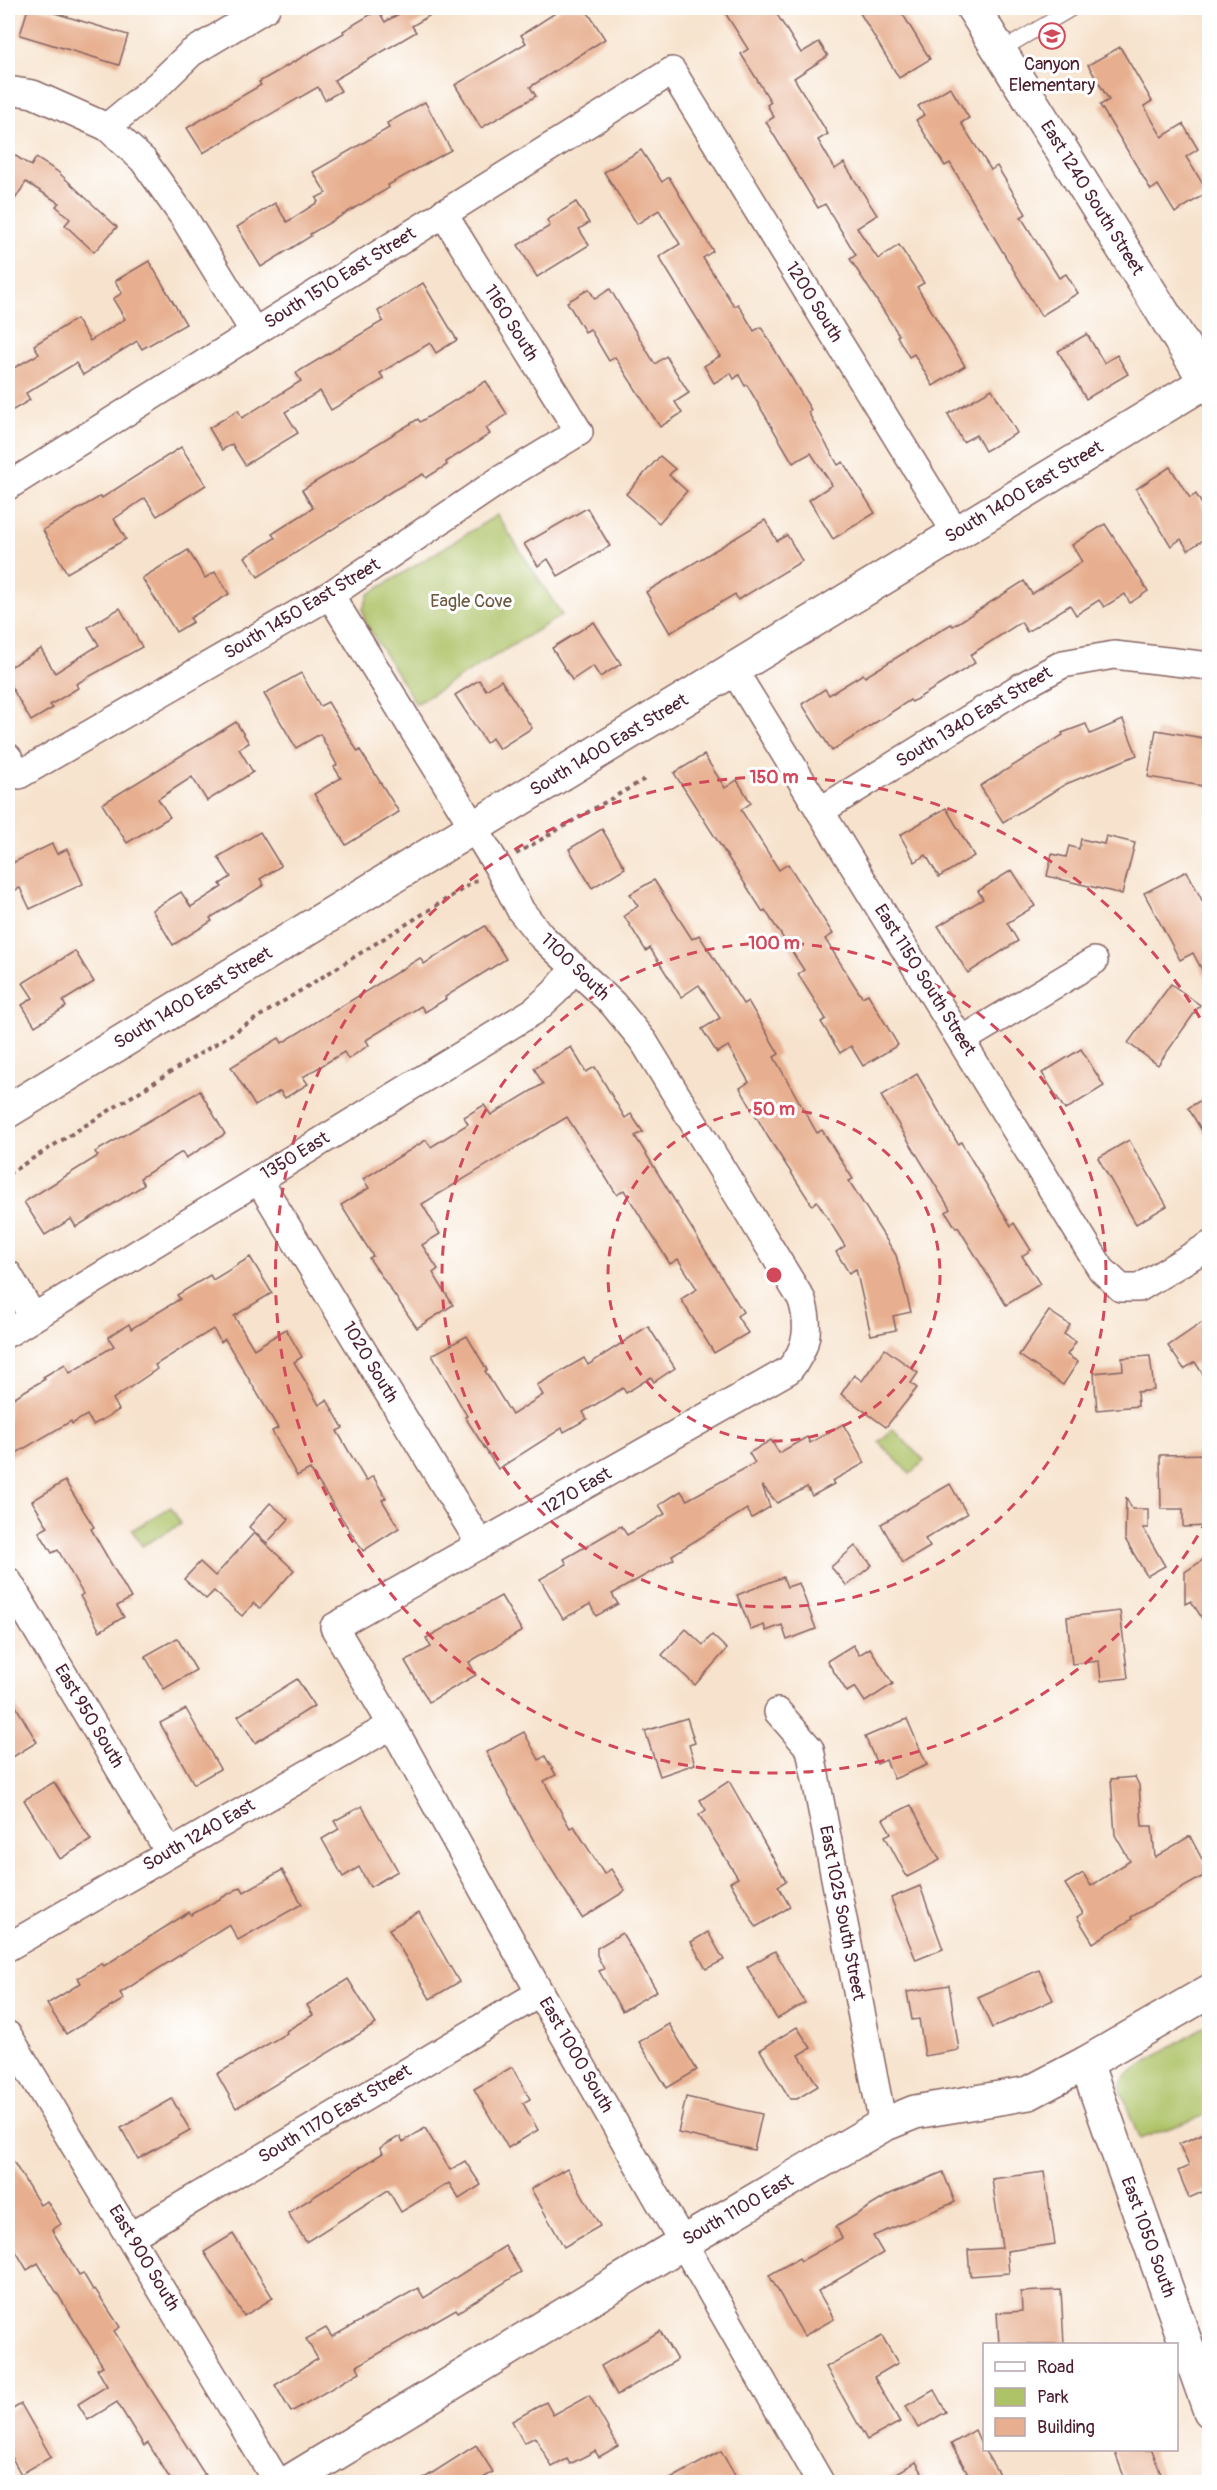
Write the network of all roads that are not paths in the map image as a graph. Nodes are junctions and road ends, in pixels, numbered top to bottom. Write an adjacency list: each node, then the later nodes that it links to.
1 (266, 8): 7 (street)
2 (973, 8): 4 (street, East 1240 South Street)
3 (1073, 8): 4 (lane)
4 (1000, 51): 10 (street, East 1240 South Street)
5 (672, 70): 8 (street, South 1510 East Street); 13 (street, 1200 South)
6 (8, 90): 7 (street)
7 (107, 127): 9 (street)
8 (443, 213): 9 (street, South 1510 East Street); 11 (street, 1160 South)
9 (254, 332): 12 (street, South 1510 East Street)
10 (1208, 383): 13 (street, South 1400 East Street)
11 (579, 432): 14 (street, South 1450 East Street)
12 (8, 486)
13 (956, 533): 16 (street, South 1400 East Street)
14 (330, 595): 17 (street, South 1450 East Street); 19 (street, 1100 South)
15 (1209, 666): 18 (street, South 1340 East Street)
16 (733, 669): 18 (street, East 1150 South Street); 19 (street, South 1400 East Street)
17 (13, 766)
18 (820, 811): 22 (street, East 1150 South Street)
19 (472, 828): 21 (street, 1100 South); 23 (street, South 1400 East Street)
20 (1094, 961): 22 (street)
21 (574, 969): 24 (street, 1350 East); 29 (street, 1100 South)
22 (962, 1040): 25 (street, East 1150 South Street)
23 (8, 1111)
24 (258, 1179): 27 (street, 1350 East); 30 (street, 1020 South)
25 (1209, 1245)
26 (8, 1274): 27 (street)
27 (33, 1317): 28 (street, 1350 East)
28 (8, 1333)
29 (806, 1341): 30 (street, 1270 East)
30 (481, 1545): 32 (street, 1270 East)
31 (8, 1581): 35 (street, East 950 South)
32 (334, 1627): 34 (street, East 1000 South)
33 (778, 1712): 41 (street, East 1025 South Street)
34 (392, 1725): 35 (street, South 1240 East); 38 (street, East 1000 South)
35 (170, 1852): 36 (street, South 1240 East)
36 (8, 1947)
37 (1209, 1991): 40 (street, South 1100 East)
38 (540, 1993): 42 (street, South 1170 East Street); 43 (street, East 1000 South)
39 (8, 2035): 42 (street, East 900 South)
40 (1086, 2063): 41 (street, South 1100 East); 44 (street, East 1050 South)
41 (884, 2125): 43 (street, South 1100 East)
42 (130, 2236): 45 (street, East 900 South)
43 (684, 2242): 46 (street, South 1100 East); 47 (street, East 1000 South)
44 (1209, 2411)
45 (278, 2482)
46 (289, 2482)
47 (820, 2482)

